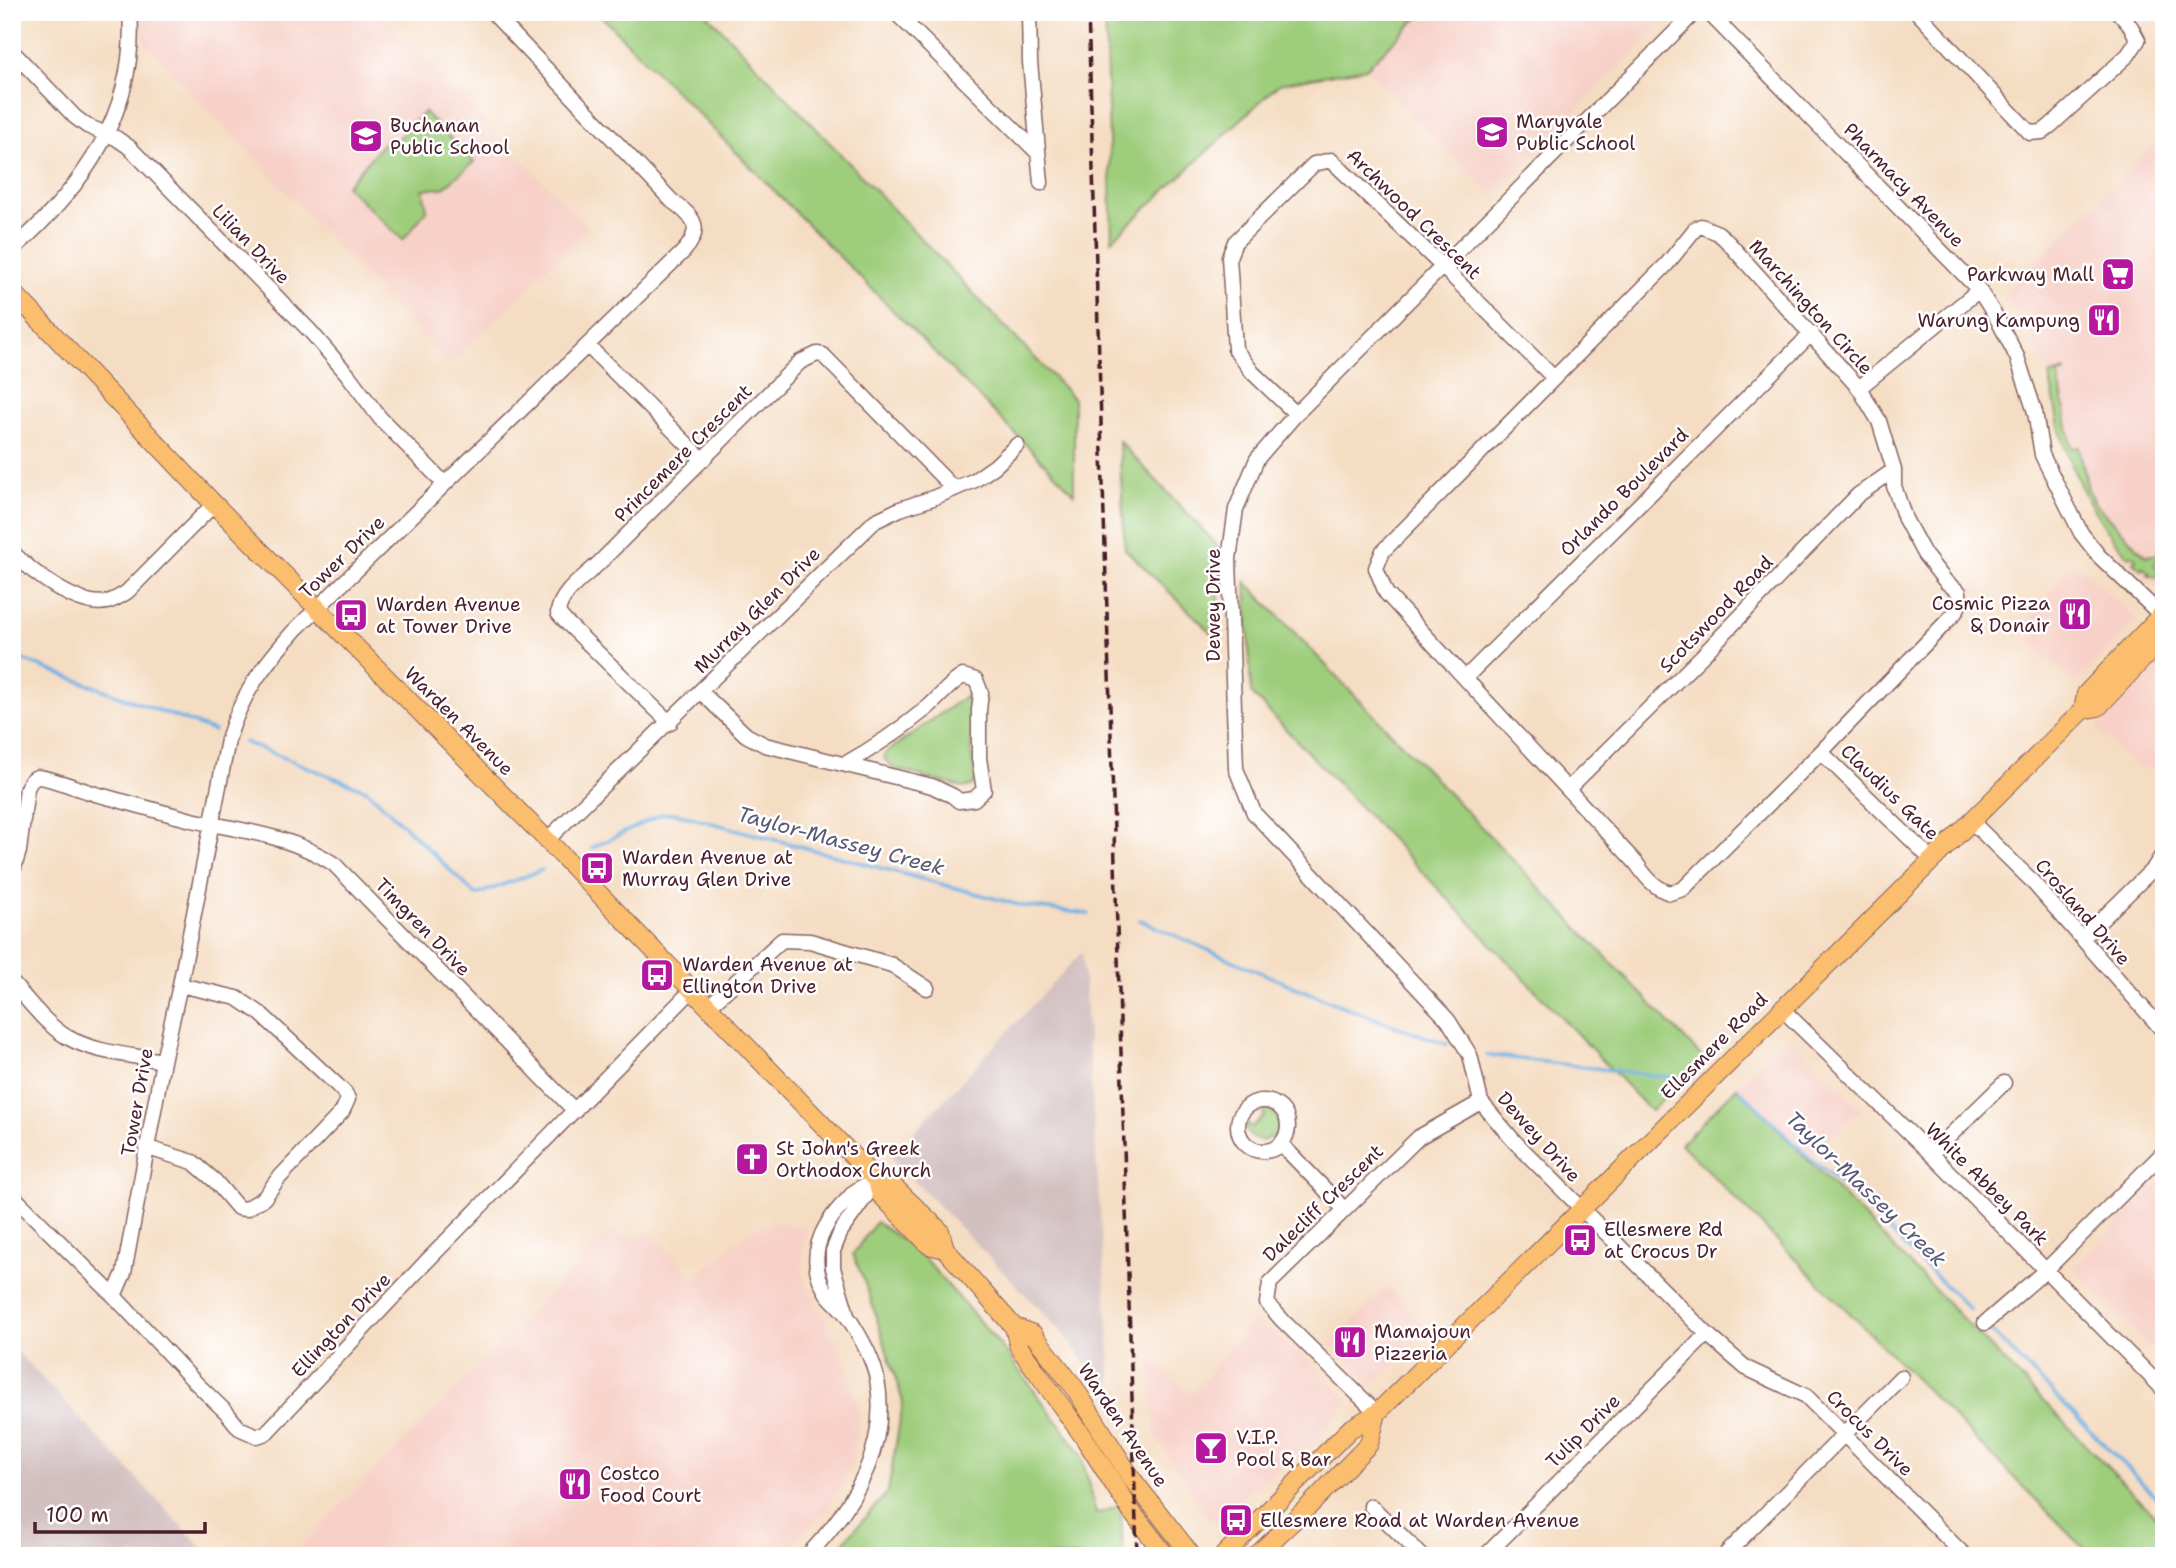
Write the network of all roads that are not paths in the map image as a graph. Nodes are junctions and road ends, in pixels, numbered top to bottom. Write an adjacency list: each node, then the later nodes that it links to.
1 (130, 12): 10 (street)
2 (492, 12): 18 (street, Tower Drive)
3 (895, 12): 11 (street)
4 (1029, 12): 11 (street)
5 (1695, 12): 14 (street, Dewey Drive)
6 (1708, 12): 15 (street, Pharmacy Avenue)
7 (1917, 12): 8 (street)
8 (2118, 12)
9 (12, 51): 10 (street, Lilian Drive)
10 (106, 134): 13 (street); 25 (street, Lilian Drive)
11 (1037, 152): 12 (street)
12 (1041, 183)
13 (12, 250)
14 (1443, 267): 19 (street, Archwood Crescent); 21 (street, Dewey Drive); 21 (street, Archwood Crescent)
15 (1979, 290): 20 (street); 30 (street, Pharmacy Avenue)
16 (12, 291): 27 (main road, Warden Avenue)
17 (1812, 333): 19 (street, Marchington Circle); 20 (street, Marchington Circle); 32 (street, Orlando Boulevard)
18 (588, 346): 23 (street); 25 (street, Tower Drive)
19 (1554, 378): 32 (street, Marchington Circle)
20 (1859, 388): 24 (street, Marchington Circle)
21 (1296, 414): 55 (street, Dewey Drive)
22 (1017, 444): 26 (street, Murray Glen Drive)
23 (703, 460): 26 (street, Princemere Crescent); 35 (street, Princemere Crescent)
24 (1894, 470): 36 (street, Marchington Circle); 38 (street, Scotswood Road)
25 (445, 484): 29 (street, Tower Drive)
26 (954, 489): 33 (street, Murray Glen Drive)
27 (214, 505): 28 (street); 29 (main road, Warden Avenue)
28 (12, 552)
29 (319, 608): 40 (street, Tower Drive); 41 (main road, Warden Avenue)
30 (2163, 615): 34 (main road, Ellesmere Road)
31 (2164, 636): 34 (main road, Ellesmere Road)
32 (1465, 678): 38 (street, Marchington Circle)
33 (701, 692): 35 (street, Murray Glen Drive); 37 (street)
34 (2083, 710): 39 (main road, Ellesmere Road)
35 (670, 723): 41 (street, Murray Glen Drive)
36 (1821, 752): 38 (street, Marchington Circle); 43 (street, Claudius Gate)
37 (845, 764): 37 (street)
38 (1568, 789)
39 (1971, 821): 43 (main road, Ellesmere Road); 45 (street, Crosland Drive)
40 (211, 822): 44 (street, Timgren Drive); 47 (street, Tower Drive); 56 (street, Timgren Drive)
41 (547, 840): 49 (main road, Warden Avenue)
42 (2164, 852): 45 (street)
43 (1932, 860): 51 (main road, Ellesmere Road)
44 (12, 874)
45 (2083, 938): 52 (street, Crosland Drive)
46 (12, 983): 53 (street)
47 (180, 985): 53 (street, Tower Drive); 58 (street)
48 (927, 988): 50 (street)
49 (692, 990): 50 (main road, Warden Avenue); 56 (street, Ellington Drive)
50 (709, 1006): 61 (main road, Warden Avenue)
51 (1781, 1008): 60 (street, White Abbey Park); 64 (main road, Ellesmere Road)
52 (2164, 1032)
53 (163, 1061): 58 (street, Tower Drive)
54 (2004, 1083): 60 (street)
55 (1481, 1102): 63 (street, Dalecliff Crescent); 64 (street, Dewey Drive)
56 (575, 1111): 66 (street, Ellington Drive)
57 (1281, 1144): 63 (street)
58 (148, 1148): 66 (street, Tower Drive)
59 (2164, 1152): 65 (street)
60 (1931, 1154): 65 (street, White Abbey Park)
61 (877, 1181): 68 (main road, Warden Avenue); 75 (street)
62 (12, 1195): 66 (street, Ellington Drive)
63 (1344, 1209): 72 (street, Dalecliff Crescent)
64 (1582, 1211): 69 (street, Crocus Drive); 72 (main road, Ellesmere Road)
65 (2046, 1270): 67 (street); 71 (street, White Abbey Park)
66 (114, 1296)
67 (1985, 1323)
68 (1014, 1327): 76 (main road, Warden Avenue); 77 (main road, Warden Avenue)
69 (1707, 1334): 73 (street, Crocus Drive); 81 (street, Tulip Drive)
70 (1900, 1377): 73 (street)
71 (2164, 1390)
72 (1377, 1413): 78 (main road, Ellesmere Road); 79 (main road, Ellesmere Road)
73 (1844, 1433): 82 (street); 83 (street, Crocus Drive)
74 (1371, 1506): 80 (street)
75 (807, 1556)
76 (1166, 1556)
77 (1192, 1556)
78 (1223, 1556)
79 (1256, 1556)
80 (1422, 1556)
81 (1485, 1556)
82 (1724, 1556)
83 (1965, 1556)

